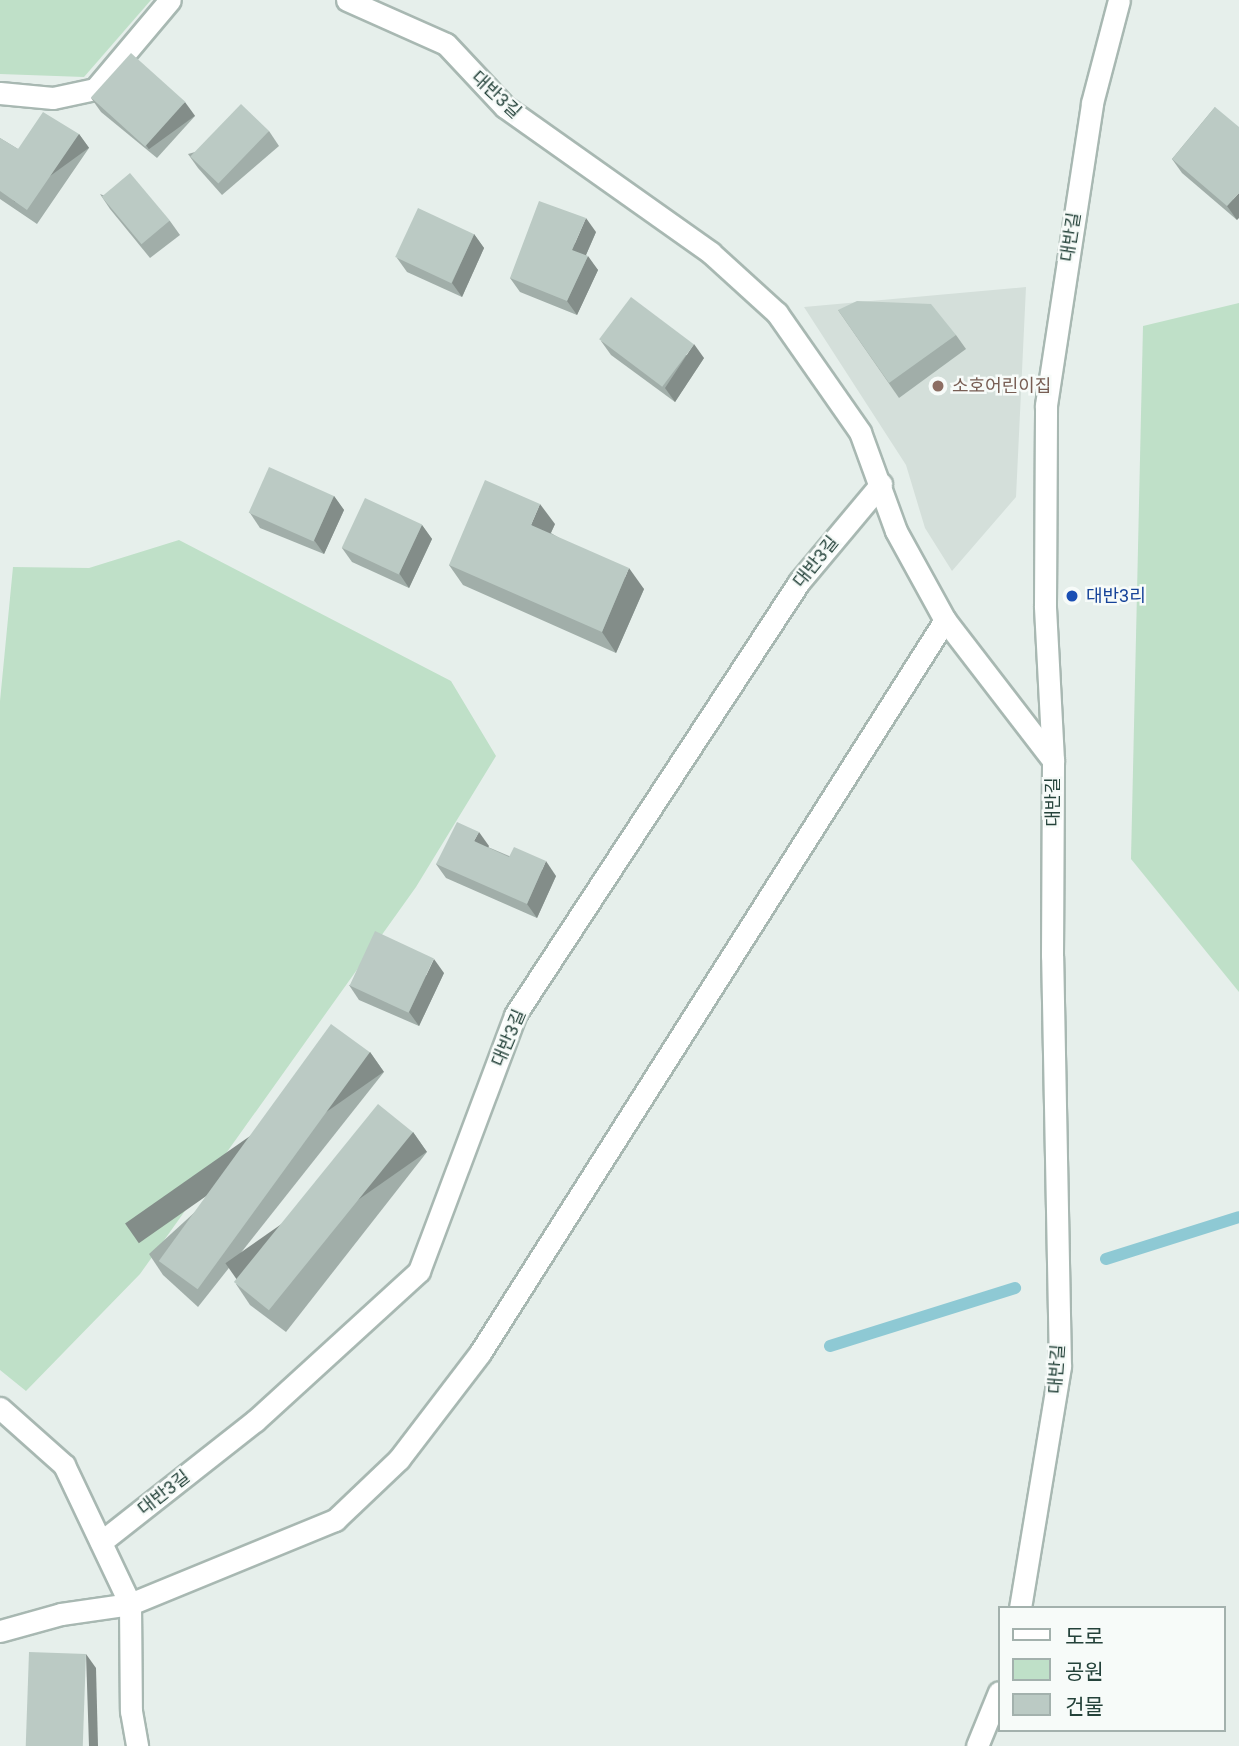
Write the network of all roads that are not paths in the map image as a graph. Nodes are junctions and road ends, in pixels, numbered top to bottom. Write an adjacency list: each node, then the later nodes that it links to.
1 (170, 0): 4 (street)
2 (347, 0): 5 (street, 대반3길)
3 (1119, 0): 7 (street, 대반길)
4 (0, 93)
5 (881, 484): 6 (street, 대반3길); 9 (street, 대반3길)
6 (945, 620): 7 (street, 대반3길); 10 (street)
7 (1053, 760): 11 (street, 대반길)
8 (0, 1408): 9 (street)
9 (101, 1542): 10 (street)
10 (131, 1605): 12 (street); 14 (street)
11 (1020, 1606)
12 (0, 1631)
13 (998, 1694): 15 (street)
14 (137, 1746)
15 (977, 1746)

